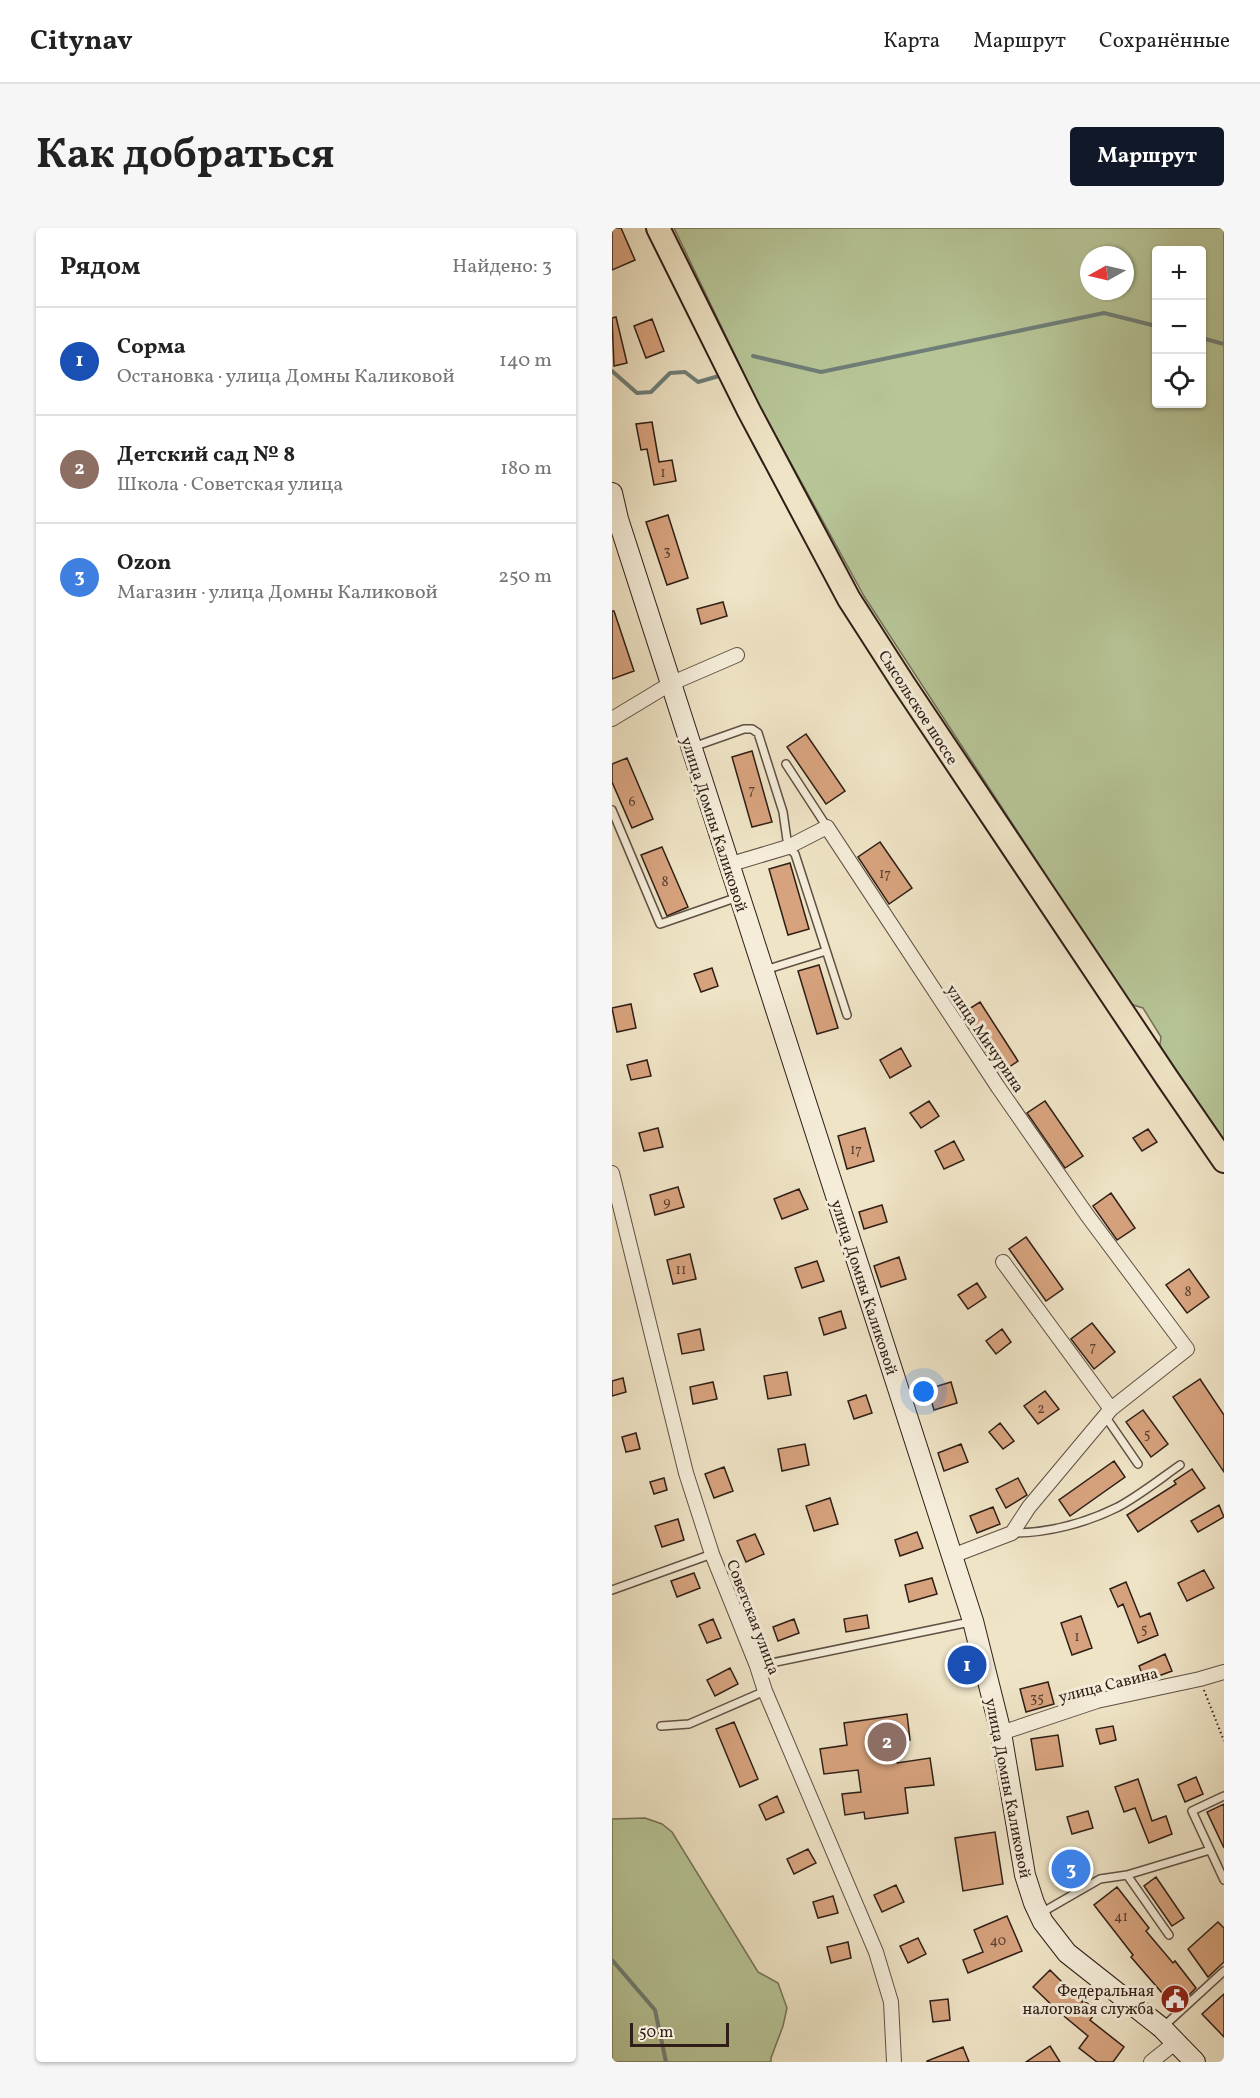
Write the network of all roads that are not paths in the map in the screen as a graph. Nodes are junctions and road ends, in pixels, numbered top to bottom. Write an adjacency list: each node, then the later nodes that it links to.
1 (658, 228): 16 (highway, Сысольское шоссе)
2 (612, 493): 4 (main road, улица Домны Каликовой)
3 (737, 655): 4 (street)
4 (670, 684): 5 (street); 6 (main road, улица Домны Каликовой)
5 (612, 719)
6 (690, 748): 10 (lane); 11 (main road, улица Домны Каликовой)
7 (786, 764): 9 (lane)
8 (612, 810): 12 (lane)
9 (827, 828): 10 (street); 19 (street, улица Мичурина)
10 (788, 847): 11 (street); 13 (lane)
11 (728, 865): 12 (main road, улица Домны Каликовой)
12 (738, 897): 14 (main road, улица Домны Каликовой)
13 (826, 951): 14 (lane); 15 (lane)
14 (762, 970): 24 (main road, улица Домны Каликовой)
15 (847, 1015)
16 (1224, 1161)
17 (612, 1173): 23 (street, Советская улица)
18 (1003, 1262): 19 (street)
19 (1108, 1413): 20 (lane); 22 (street)
20 (1138, 1464)
21 (1179, 1465): 22 (lane)
22 (1012, 1533): 24 (street)
23 (712, 1554): 25 (lane); 27 (street, Советская улица)
24 (952, 1556): 26 (main road, улица Домны Каликовой)
25 (612, 1590)
26 (973, 1621): 27 (lane); 31 (main road, улица Домны Каликовой)
27 (757, 1666): 29 (street, Советская улица)
28 (1224, 1672): 31 (street, улица Савина)
29 (765, 1691): 30 (lane); 40 (street, Советская улица)
30 (661, 1726)
31 (1001, 1733): 36 (main road, улица Домны Каликовой)
32 (1224, 1797): 33 (lane)
33 (1210, 1850): 34 (lane); 35 (lane)
34 (1127, 1875): 36 (lane); 37 (lane)
35 (1224, 1880)
36 (1039, 1914): 39 (main road, улица Домны Каликовой)
37 (1169, 1935)
38 (1224, 1971): 39 (lane)
39 (1169, 2035): 41 (street); 42 (main road, улица Домны Каликовой)
40 (894, 2062)
41 (1151, 2062)
42 (1195, 2062)

